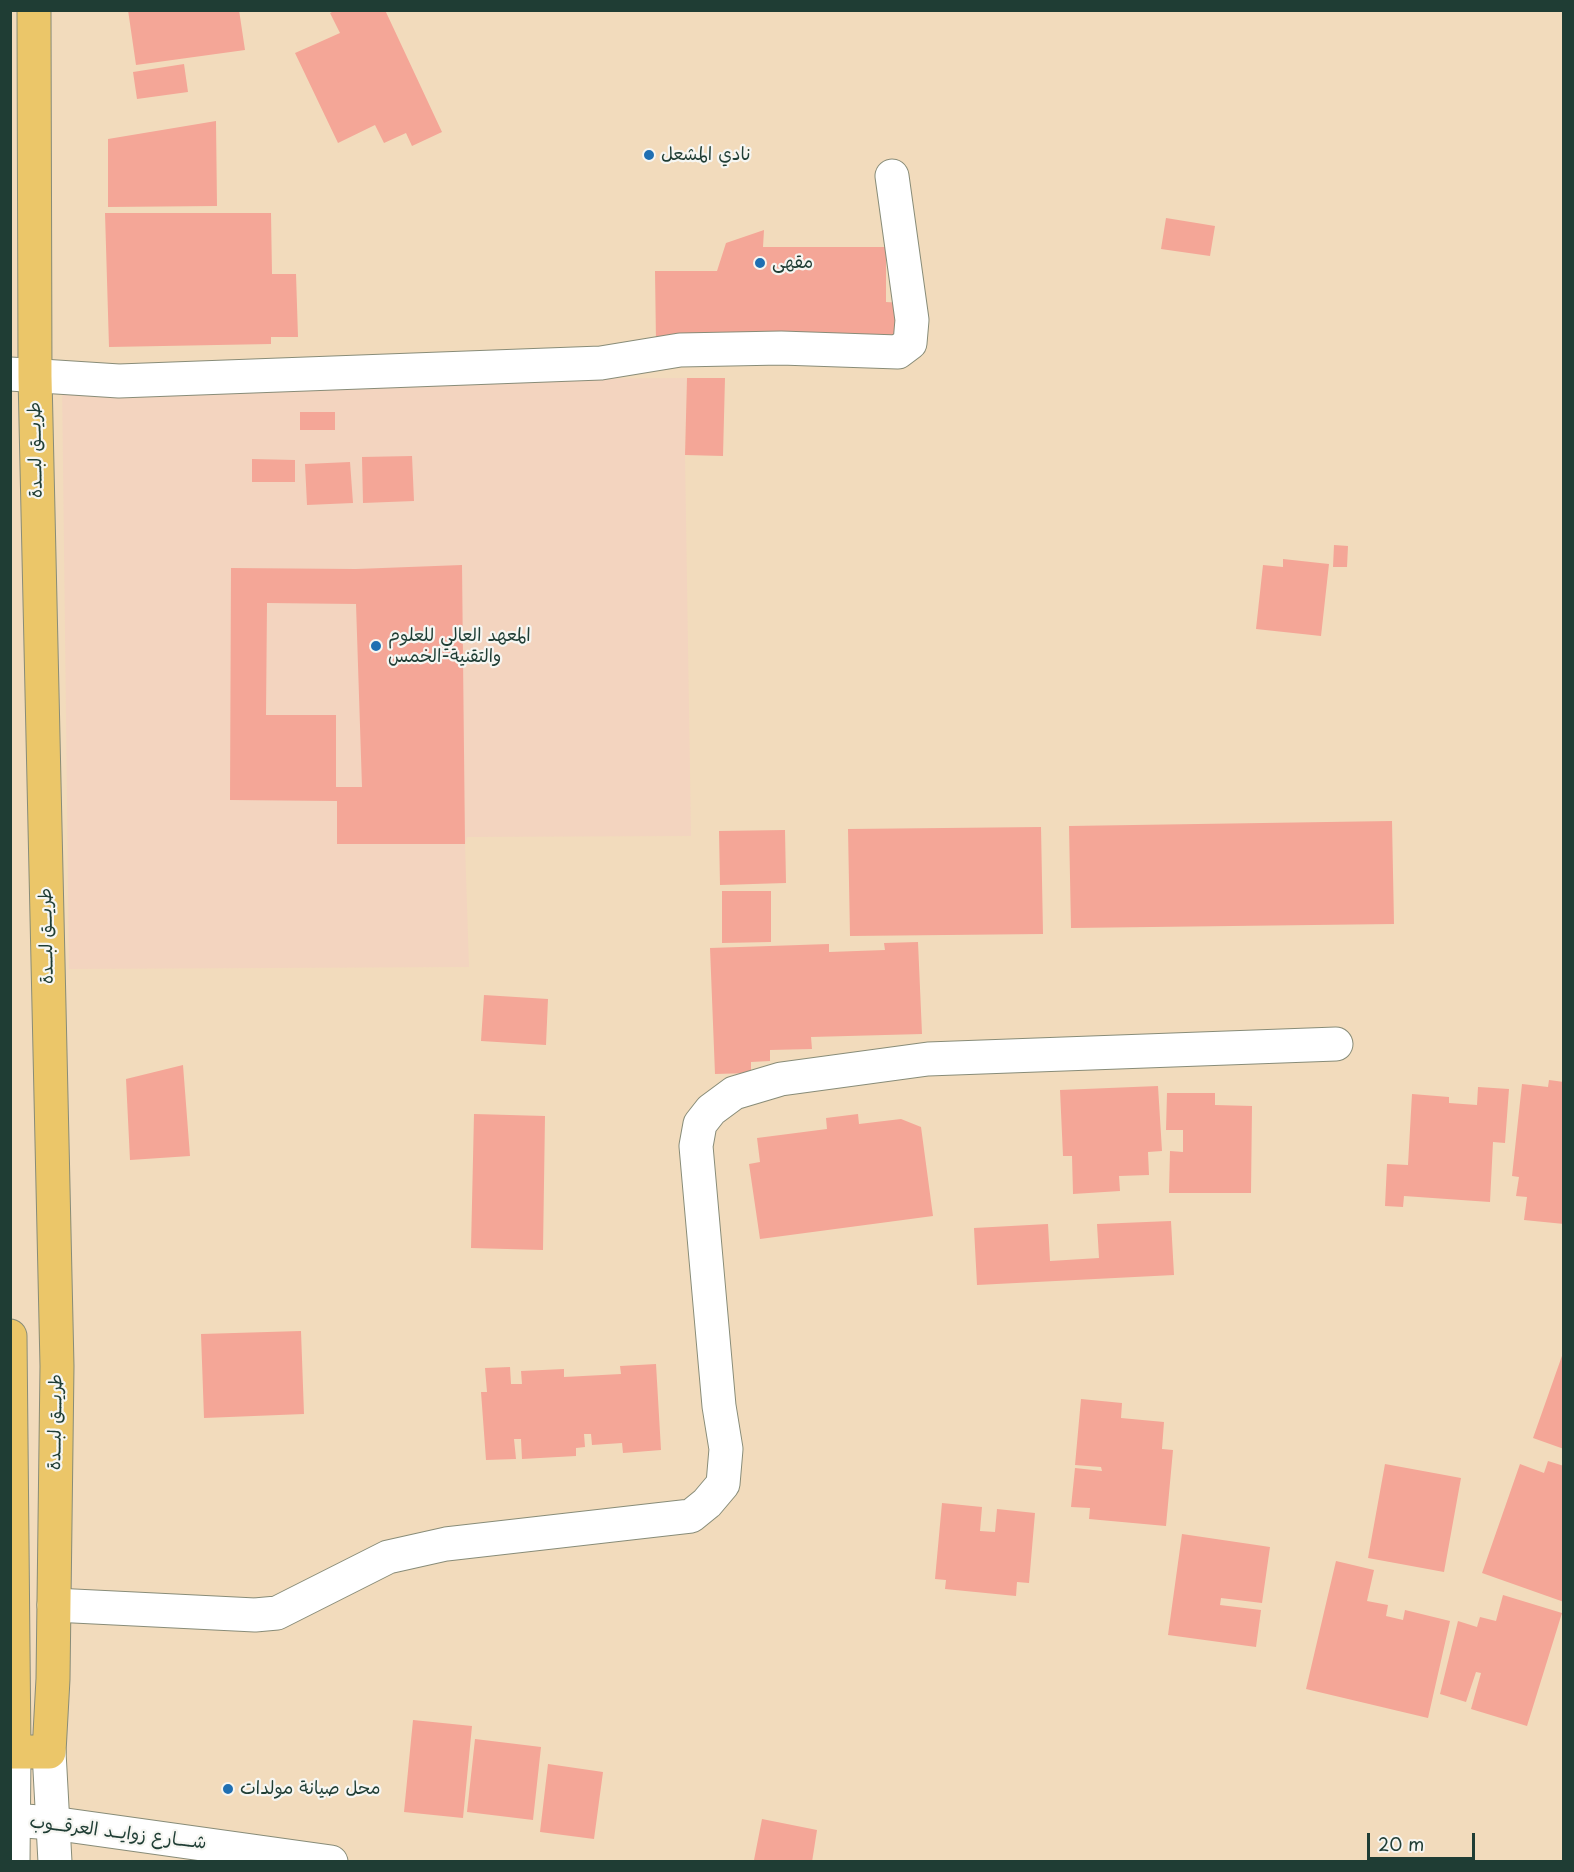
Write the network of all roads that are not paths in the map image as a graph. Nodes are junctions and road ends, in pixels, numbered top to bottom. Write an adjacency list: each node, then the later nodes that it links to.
1 (34, 10): 3 (main road, طريـــق لبـــدة)
2 (892, 176): 3 (street)
3 (23, 376): 6 (main road, طريـــق لبـــدة)
4 (1336, 1044): 6 (street)
5 (10, 1335): 8 (main road)
6 (54, 1605): 7 (main road, طريـــق لبـــدة)
7 (53, 1679): 8 (main road); 10 (main road, طريـــق لبـــدة)
8 (12, 1683): 9 (main road)
9 (12, 1752): 10 (main road); 11 (street)
10 (49, 1752): 12 (street, طريـــق لبـــدة)
11 (12, 1820): 12 (street, شــــارع زوايــد العرقـــوب); 13 (street)
12 (52, 1823): 14 (street, طريـــق لبـــدة); 15 (street, شــــارع زوايــد العرقـــوب)
13 (13, 1862)
14 (55, 1862)
15 (331, 1862)

